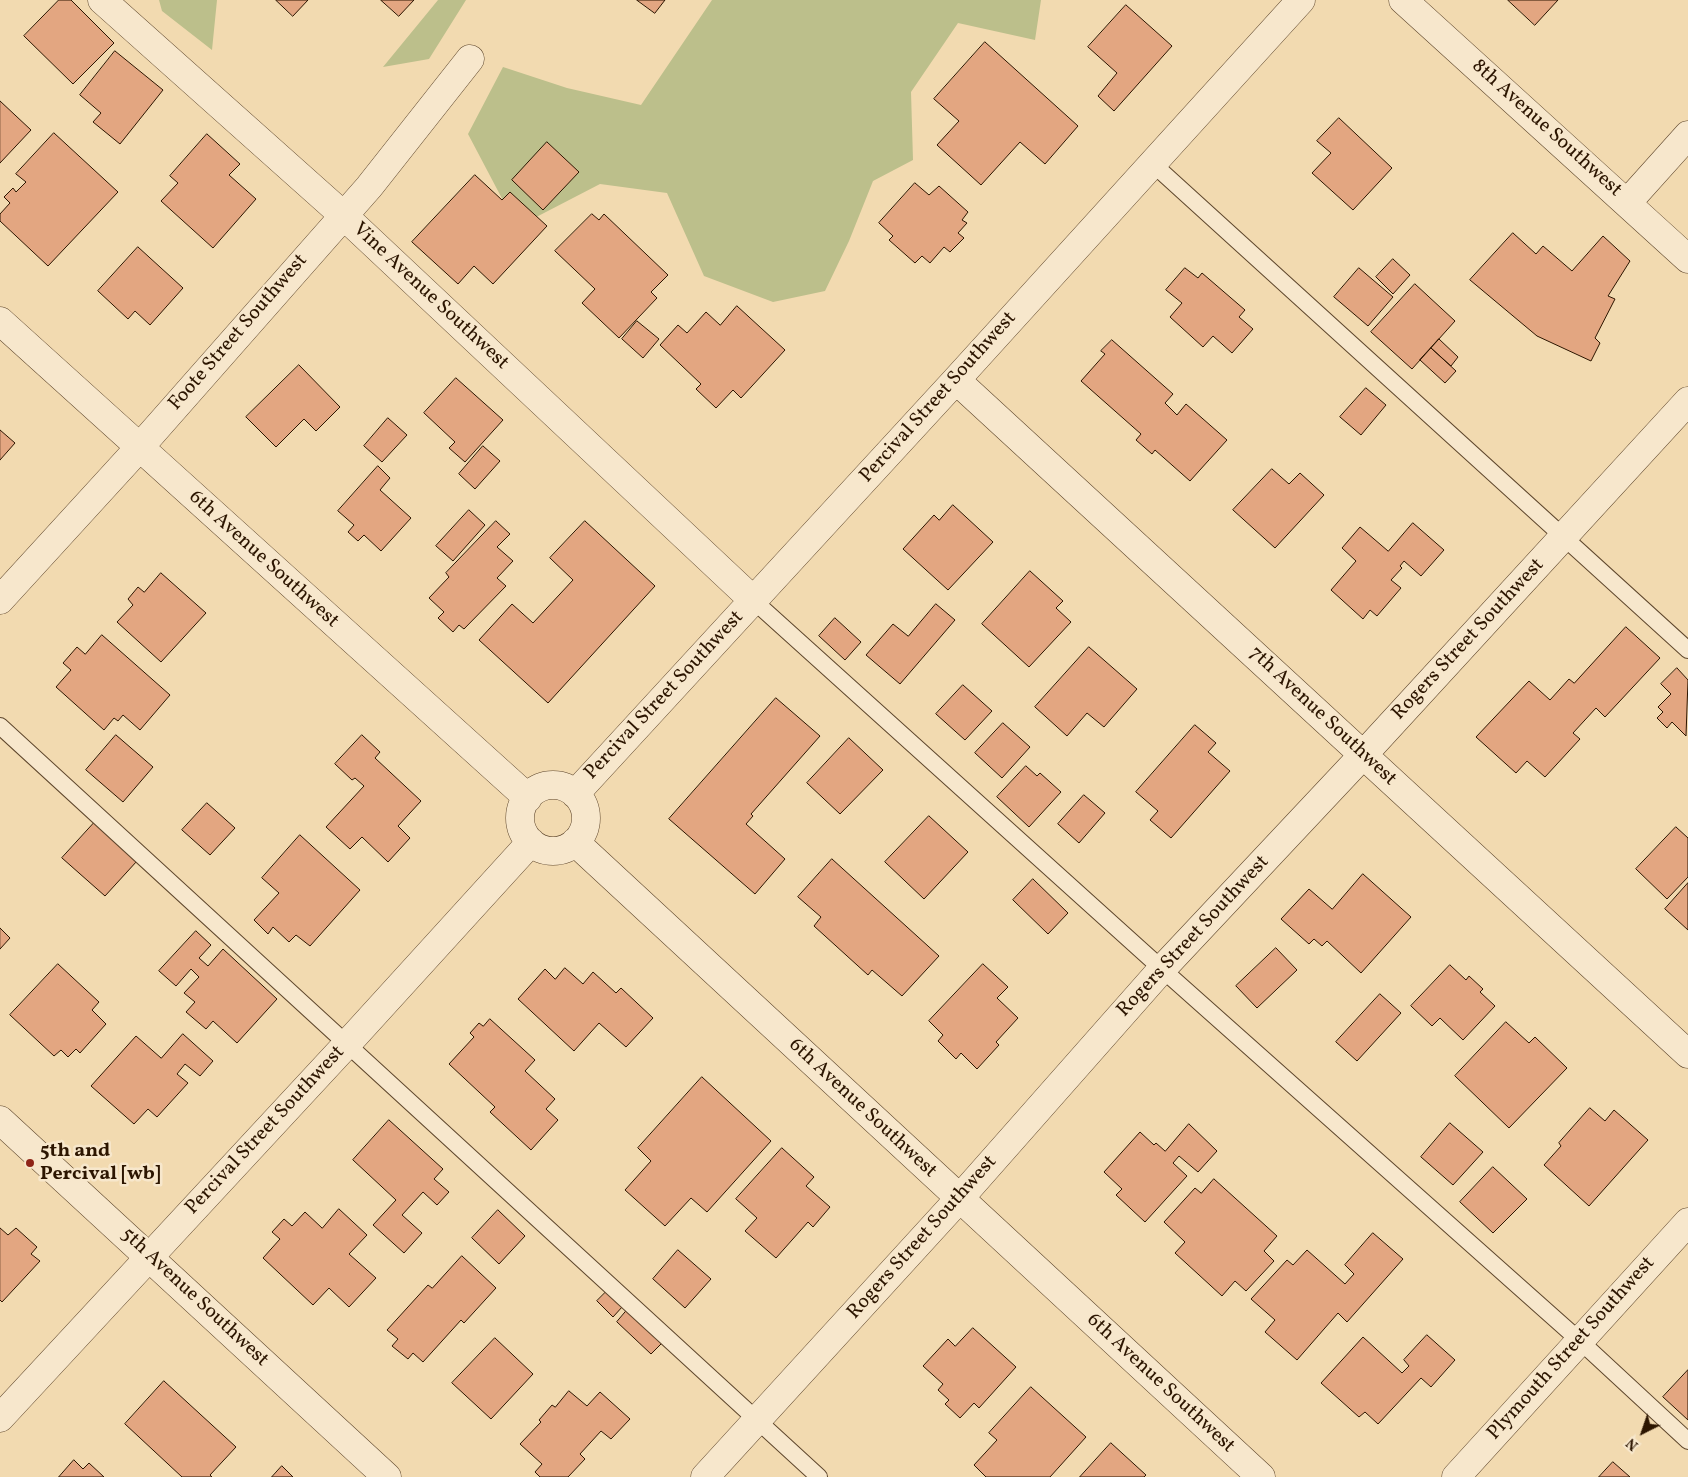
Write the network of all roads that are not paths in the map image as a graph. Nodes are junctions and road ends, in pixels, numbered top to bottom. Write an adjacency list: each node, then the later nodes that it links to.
1 (102, 0): 8 (street, Vine Avenue Southwest)
2 (1301, 0): 6 (street, Percival Street Southwest)
3 (1403, 0): 7 (street, 8th Avenue Southwest)
4 (470, 59): 8 (street, Foote Street Southwest)
5 (1688, 135): 7 (street)
6 (1152, 162): 11 (street, Percival Street Southwest); 14 (lane)
7 (1627, 203): 9 (street, 8th Avenue Southwest)
8 (343, 215): 13 (street, Foote Street Southwest); 16 (street, Vine Avenue Southwest)
9 (1688, 259)
10 (0, 321): 13 (street, 6th Avenue Southwest)
11 (956, 380): 16 (street, Percival Street Southwest); 19 (street, 7th Avenue Southwest)
12 (1688, 401): 14 (street, Rogers Street Southwest)
13 (139, 448): 15 (street, Foote Street Southwest); 21 (street, 6th Avenue Southwest)
14 (1564, 537): 17 (lane); 19 (street, Rogers Street Southwest)
15 (0, 600)
16 (754, 600): 20 (street, Percival Street Southwest); 24 (lane)
17 (1688, 650)
18 (0, 726): 25 (lane)
19 (1363, 755): 24 (street, Rogers Street Southwest); 26 (street, 7th Avenue Southwest)
20 (574, 794): 21 (street); 23 (street)
21 (528, 798): 22 (street)
22 (530, 842): 23 (street); 25 (street, Percival Street Southwest)
23 (576, 842): 28 (street, 6th Avenue Southwest)
24 (1162, 969): 28 (street, Rogers Street Southwest); 31 (lane)
25 (347, 1044): 30 (street, Percival Street Southwest); 33 (lane)
26 (1688, 1054)
27 (0, 1120): 30 (street, 5th Avenue Southwest)
28 (959, 1199): 33 (street, Rogers Street Southwest); 38 (street, 6th Avenue Southwest)
29 (1688, 1222): 31 (street, Plymouth Street Southwest)
30 (148, 1256): 32 (street, Percival Street Southwest); 35 (street, 5th Avenue Southwest)
31 (1580, 1341): 34 (lane); 39 (street, Plymouth Street Southwest)
32 (0, 1418)
33 (757, 1420): 36 (street, Rogers Street Southwest); 37 (lane)
34 (1688, 1441)
35 (387, 1477)
36 (705, 1477)
37 (819, 1477)
38 (1261, 1477)
39 (1456, 1477)

